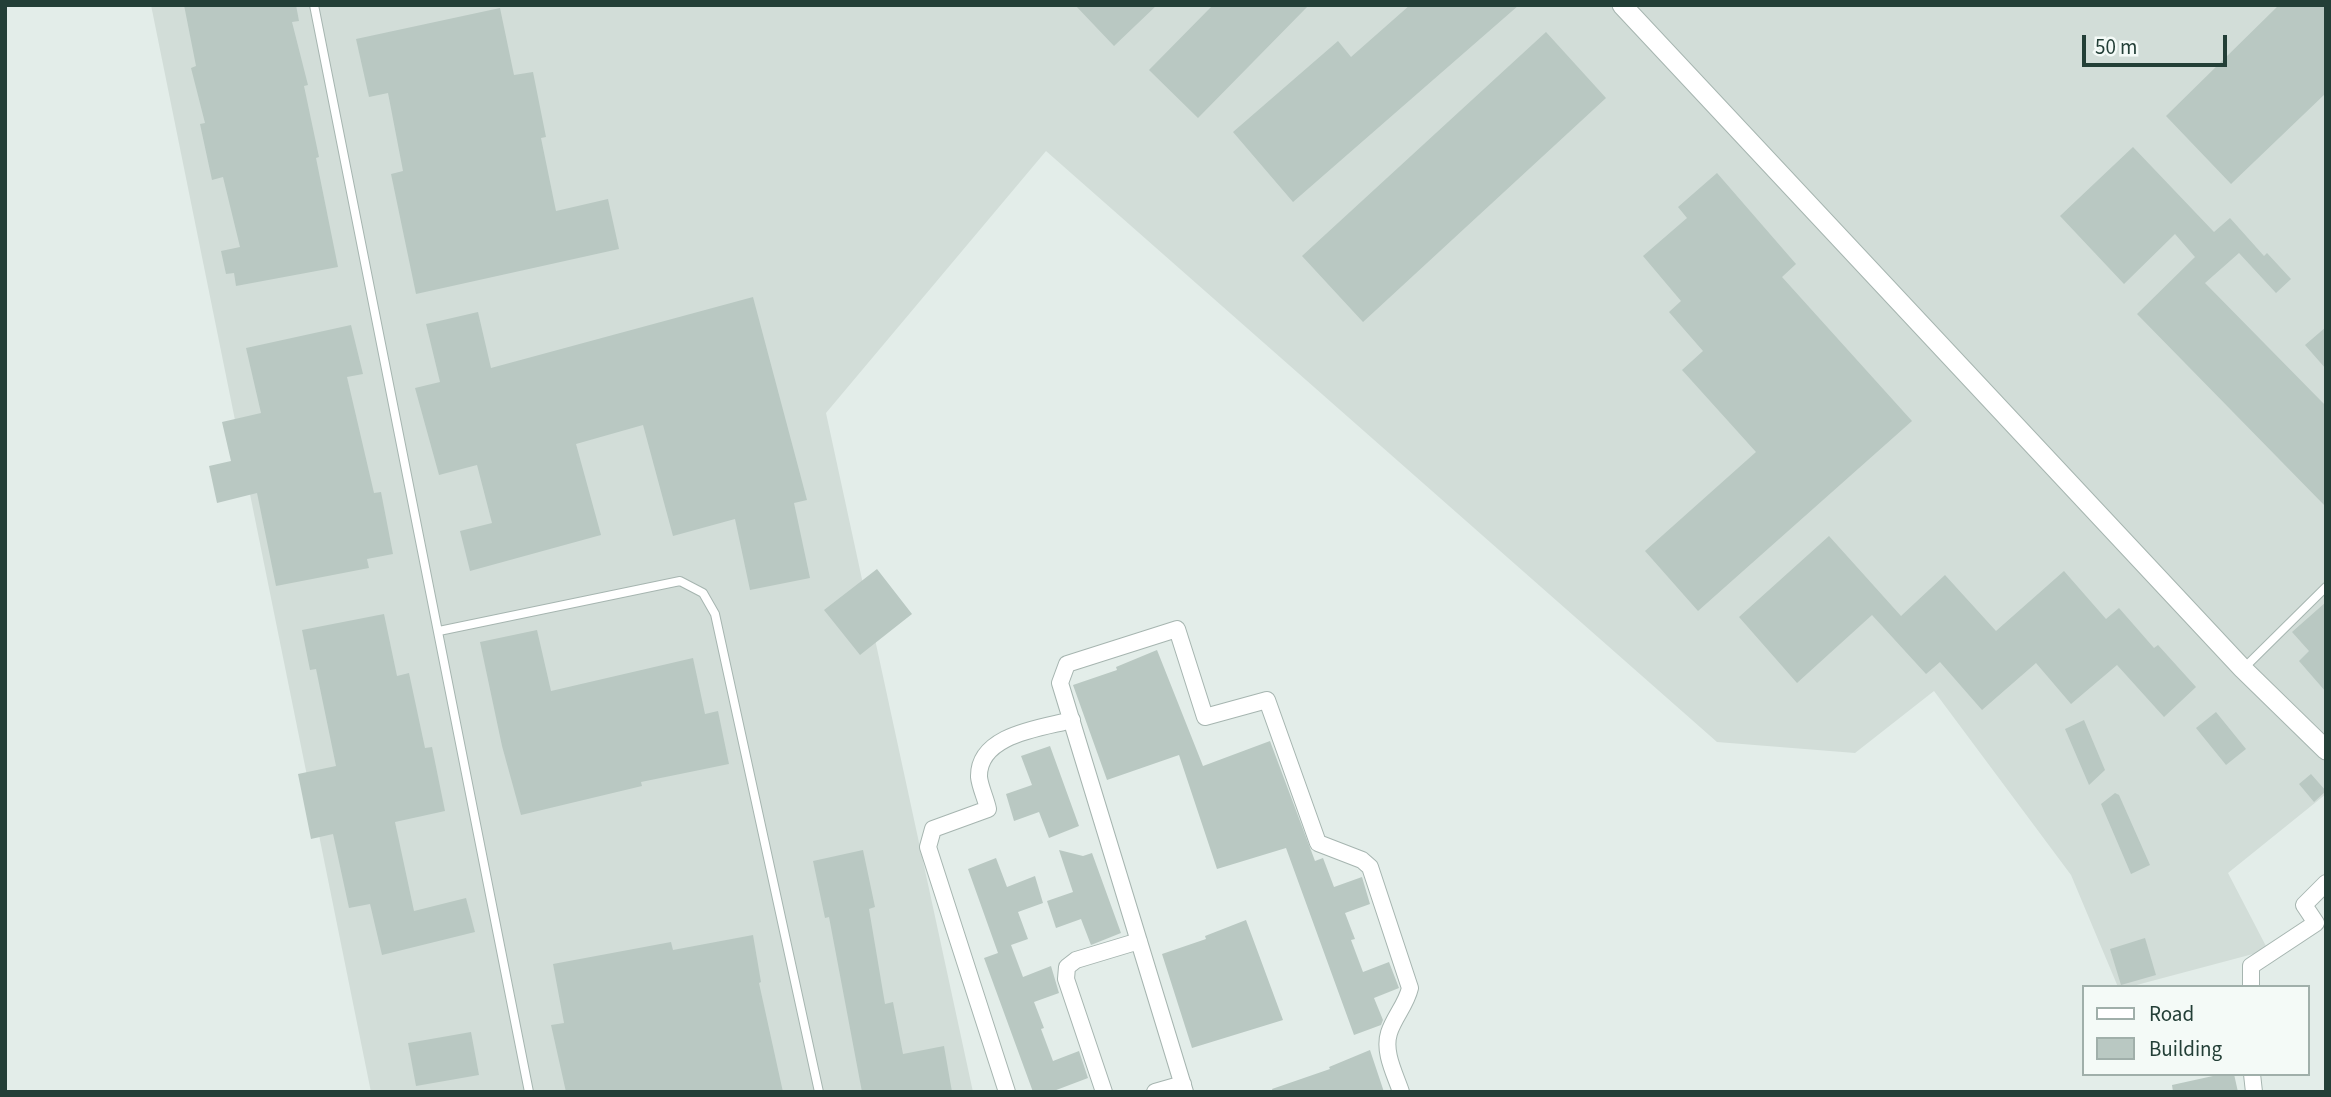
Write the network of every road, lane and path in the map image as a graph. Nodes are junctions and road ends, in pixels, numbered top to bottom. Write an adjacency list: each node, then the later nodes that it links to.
1 (314, 5): 4 (lane)
2 (1622, 5): 5 (street)
3 (2326, 587): 5 (lane)
4 (439, 631): 12 (lane); 13 (lane)
5 (2243, 669): 7 (street)
6 (1072, 720): 9 (street); 14 (street); 17 (street)
7 (2326, 750)
8 (2326, 883): 10 (street)
9 (1139, 941): 11 (street); 15 (street)
10 (2251, 985)
11 (1184, 1088): 16 (street)
12 (529, 1092)
13 (819, 1092)
14 (1007, 1092)
15 (1104, 1092)
16 (1155, 1092)
17 (1401, 1092)

